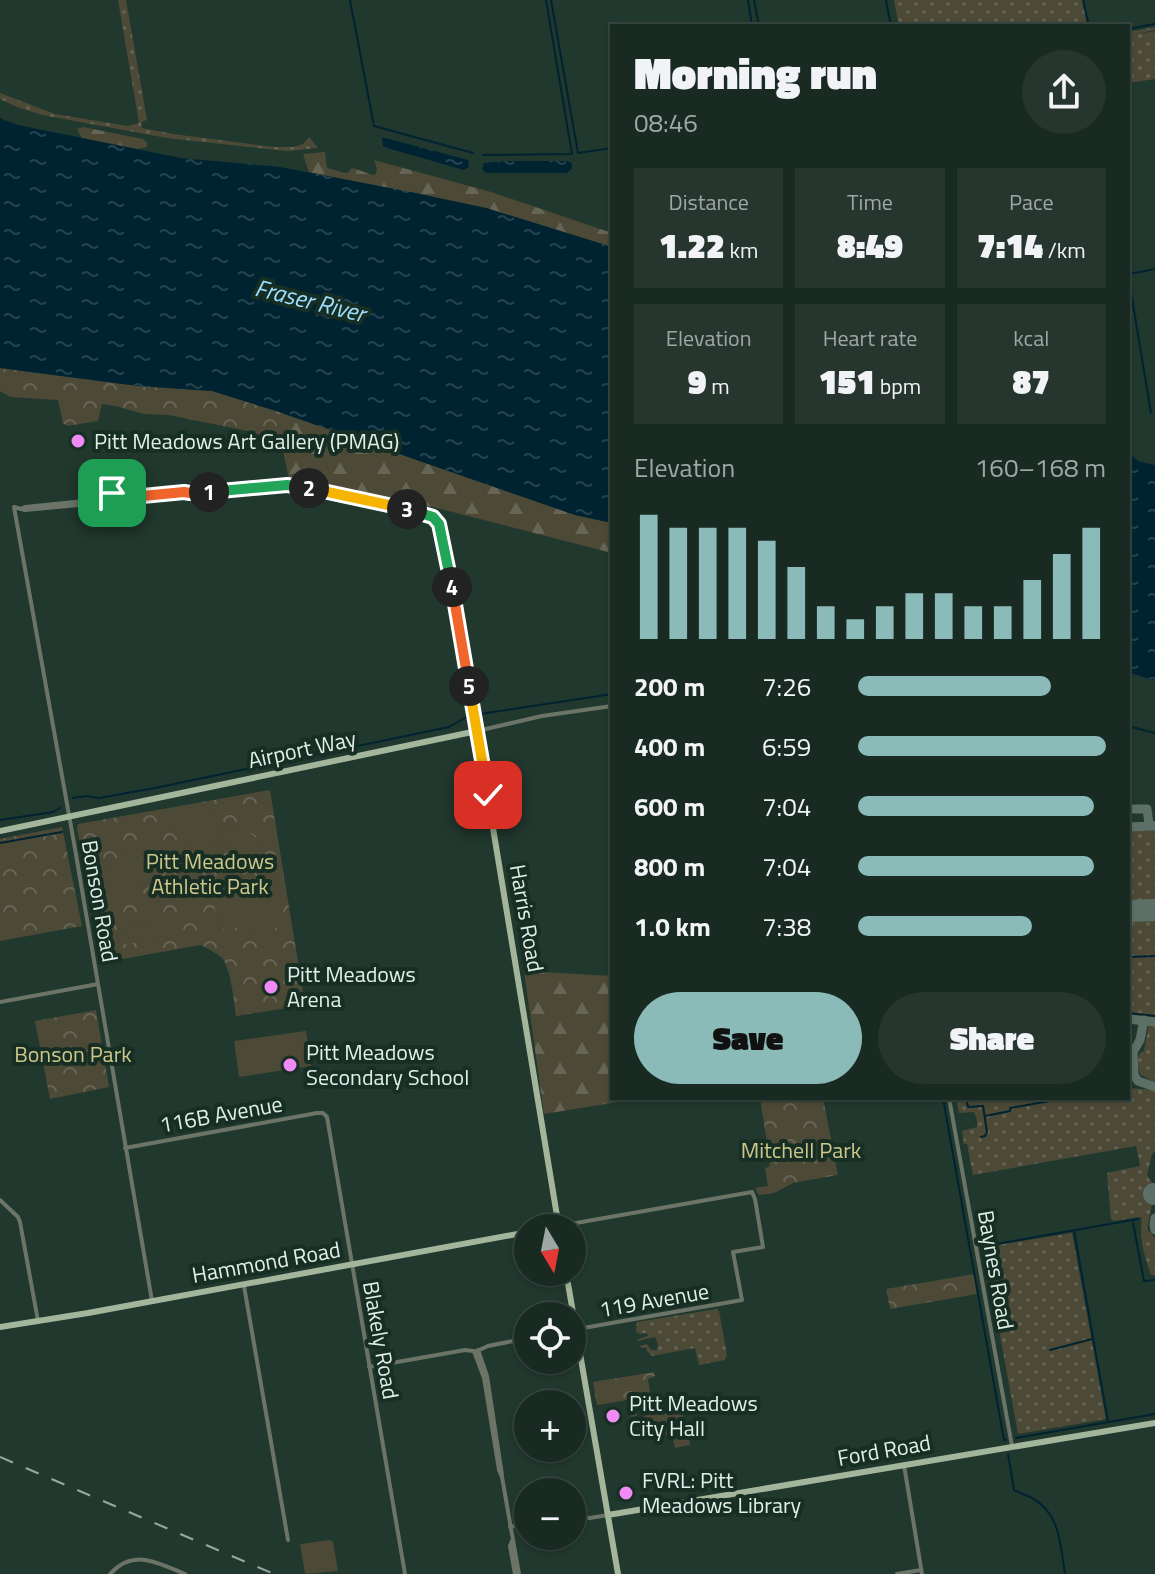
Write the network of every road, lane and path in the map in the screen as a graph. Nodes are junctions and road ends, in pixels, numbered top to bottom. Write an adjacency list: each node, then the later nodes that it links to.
1 (89, 499): 2 (street); 3 (street); 4 (street)
2 (118, 501): 3 (street); 6 (street, Harris Road)
3 (89, 506): 4 (street)
4 (21, 509): 7 (street, Bonson Road)
5 (610, 706): 6 (street, Airport Way)
6 (477, 731): 7 (main road, Airport Way); 15 (main road, Harris Road)
7 (69, 816): 8 (main road, Airport Way); 9 (street, Bonson Road)
8 (0, 831)
9 (98, 984): 10 (street); 13 (street, Bonson Road)
10 (0, 1002)
11 (949, 1100): 29 (street, Baynes Road)
12 (323, 1113): 13 (street, 116B Avenue); 18 (street, Blakely Road)
13 (125, 1148): 20 (street, Bonson Road)
14 (0, 1200): 21 (street)
15 (557, 1214)
16 (586, 1222): 22 (street, 119 Avenue)
17 (514, 1235): 18 (main road, Hammond Road)
18 (351, 1265): 19 (main road, Hammond Road); 26 (street, Blakely Road)
19 (244, 1284): 20 (main road, Hammond Road); 35 (street)
20 (152, 1301): 21 (main road, Hammond Road)
21 (38, 1321): 23 (main road, Hammond Road)
22 (586, 1328)
23 (0, 1329)
24 (514, 1341): 25 (street)
25 (476, 1349): 26 (street); 34 (street)
26 (369, 1367): 39 (street, Blakely Road)
27 (583, 1374): 31 (main road)
28 (1155, 1423): 29 (main road, Ford Road)
29 (1012, 1448): 30 (main road, Ford Road)
30 (904, 1465): 31 (main road, Ford Road); 36 (street)
31 (610, 1515): 32 (street, Ford Road); 41 (main road)
32 (586, 1518)
33 (514, 1526): 34 (street)
34 (510, 1527): 40 (street)
35 (288, 1540)
36 (922, 1572): 42 (street)
37 (110, 1574): 38 (street)
38 (185, 1574)
39 (405, 1574)
40 (517, 1574)
41 (620, 1574)
42 (897, 1574)

